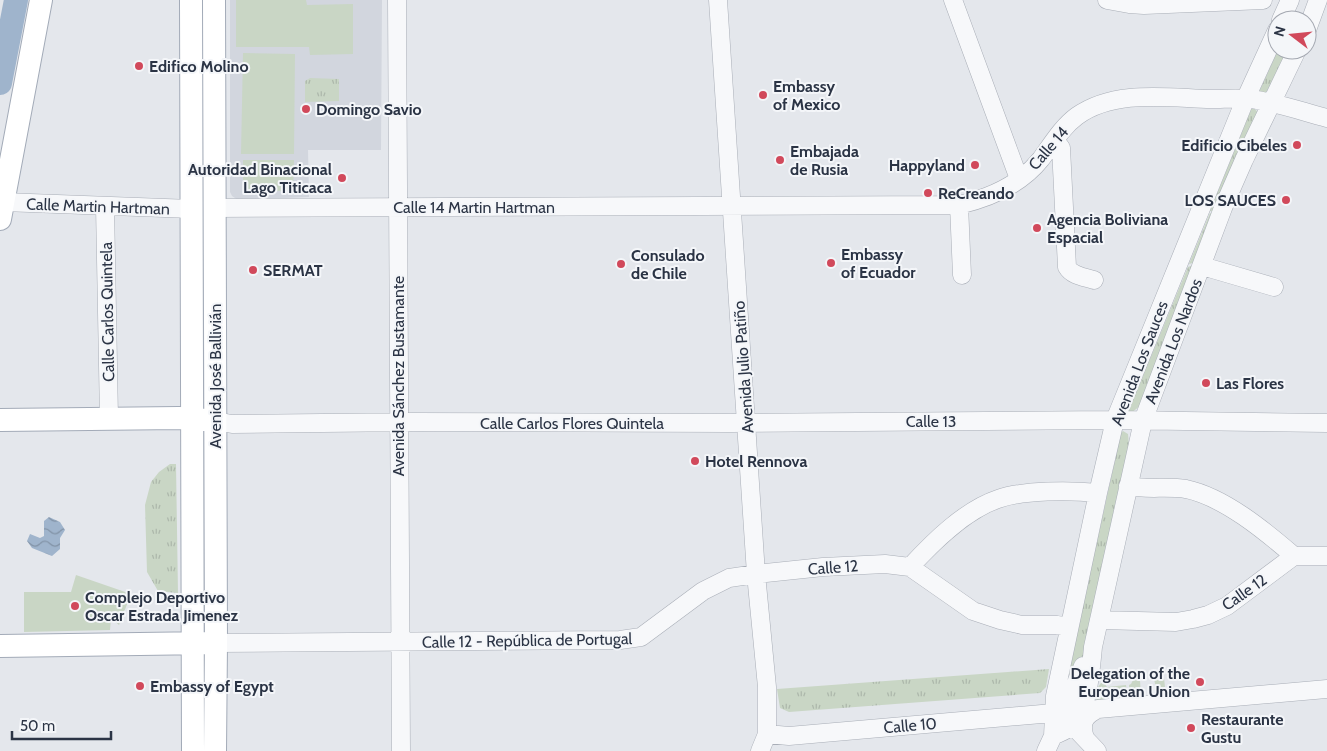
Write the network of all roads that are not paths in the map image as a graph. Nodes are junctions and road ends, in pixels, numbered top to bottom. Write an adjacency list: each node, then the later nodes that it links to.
1 (41, 0): 22 (main road)
2 (191, 0): 21 (main road, Avenida José Ballivián)
3 (214, 0): 20 (main road, Avenida José Ballivián)
4 (397, 0): 19 (street, Avenida Sánchez Bustamante)
5 (718, 0): 18 (street, Avenida Julio Patiño)
6 (953, 0): 15 (street)
7 (1107, 0): 8 (street)
8 (1263, 0)
9 (1267, 53): 11 (street, Avenida Los Sauces)
10 (1292, 60): 12 (street, Avenida Los Nardos)
11 (1246, 100): 12 (street, Calle 14); 14 (street, Calle 14); 30 (street, Avenida Los Sauces)
12 (1272, 103): 13 (street); 23 (street, Avenida Los Nardos)
13 (1327, 118)
14 (1055, 140): 15 (street, Calle 14); 25 (street)
15 (1019, 180): 16 (street, Calle 14)
16 (959, 205): 18 (street, Calle 14); 24 (street)
17 (105, 206): 21 (street, Calle Martin Hartman); 22 (street, Calle Martin Hartman); 27 (street, Calle Carlos Quintela)
18 (732, 206): 19 (street, Calle 14 Martin Hartman); 34 (street, Avenida Julio Patiño)
19 (397, 207): 20 (street, Calle 14 Martin Hartman); 33 (street, Avenida Sánchez Bustamante)
20 (215, 208): 31 (main road, Avenida José Ballivián)
21 (192, 209): 28 (main road, Avenida José Ballivián)
22 (2, 211)
23 (1202, 266): 26 (street); 32 (street, Avenida Los Nardos)
24 (962, 275)
25 (1094, 280)
26 (1274, 287)
27 (109, 418): 28 (main road); 29 (main road)
28 (192, 418): 31 (main road); 46 (main road, Avenida José Ballivián)
29 (0, 420)
30 (1115, 420): 32 (street, Calle 13); 34 (street, Calle 13); 37 (street, Avenida Los Sauces)
31 (215, 421): 33 (street, Calle Carlos Flores Quintela); 45 (main road, Avenida José Ballivián)
32 (1143, 421): 35 (street); 36 (street, Avenida Los Nardos)
33 (399, 422): 34 (street, Calle Carlos Flores Quintela); 44 (street, Avenida Sánchez Bustamante)
34 (746, 423): 41 (street, Avenida Julio Patiño)
35 (1327, 423)
36 (1128, 486): 38 (street); 42 (street, Avenida Los Nardos)
37 (1098, 492): 40 (street); 43 (street, Avenida Los Sauces)
38 (1294, 556): 39 (street); 42 (street, Calle 12)
39 (1327, 556)
40 (910, 567): 41 (street, Calle 12); 43 (street)
41 (756, 574): 44 (street, Calle 12 - República de Portugal); 52 (street, Avenida Julio Patiño)
42 (1100, 620): 48 (street, Avenida Los Nardos)
43 (1069, 627): 51 (street, Avenida Los Sauces)
44 (399, 642): 45 (street, Calle 12 - República de Portugal); 56 (street, Avenida Sánchez Bustamante)
45 (216, 643): 46 (main road); 55 (main road, Avenida José Ballivián)
46 (194, 644): 47 (main road); 54 (main road, Avenida José Ballivián)
47 (0, 646)
48 (1093, 648): 50 (street); 51 (street)
49 (1327, 689): 50 (street)
50 (1092, 704): 51 (street)
51 (1068, 721): 52 (street, Calle 10); 53 (street); 58 (street)
52 (767, 734): 57 (street)
53 (1049, 744)
54 (193, 751)
55 (215, 751)
56 (401, 751)
57 (760, 751)
58 (1097, 751)

